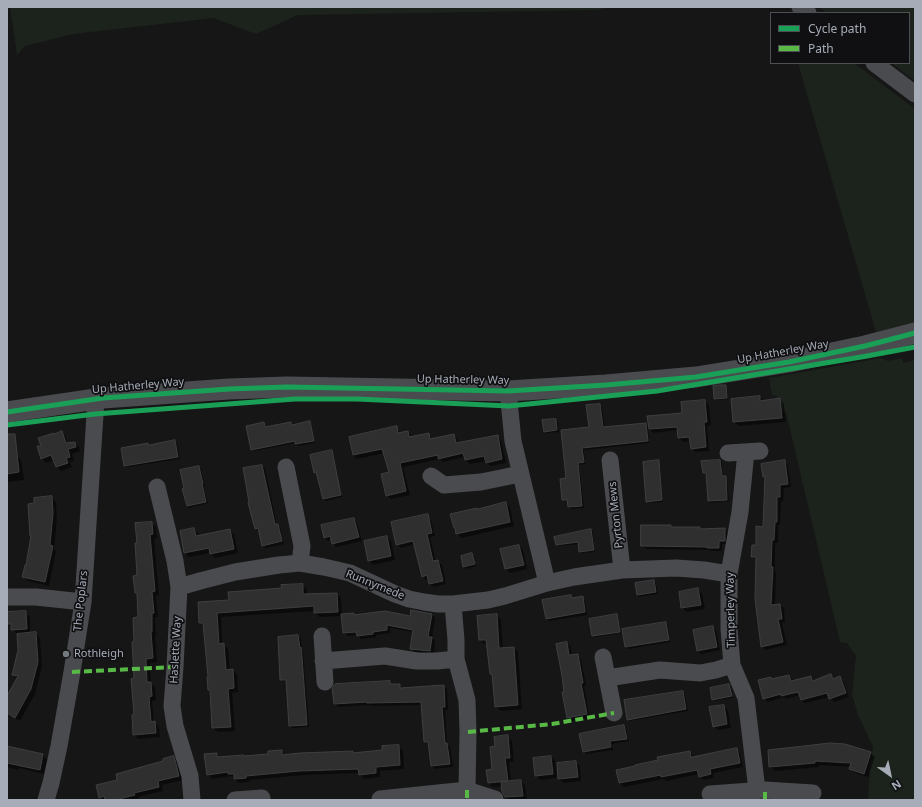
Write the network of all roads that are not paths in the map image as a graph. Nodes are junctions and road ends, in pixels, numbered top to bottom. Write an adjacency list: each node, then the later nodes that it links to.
1 (875, 64): 2 (street)
2 (915, 94)
3 (915, 333): 4 (street, Up Hatherley Way)
4 (508, 391): 5 (street, Up Hatherley Way); 10 (street)
5 (96, 399): 6 (street, Up Hatherley Way); 19 (street, The Poplars)
6 (7, 412)
7 (728, 453): 15 (street, Timperley Way)
8 (610, 460): 14 (street, Pyrton Mews)
9 (286, 467): 13 (street)
10 (520, 474): 11 (street); 16 (street)
11 (440, 486)
12 (155, 496): 17 (street, Haslette Way)
13 (300, 563): 17 (street, Runnymede); 20 (street, Runnymede)
14 (622, 570): 15 (street, Runnymede); 16 (street, Runnymede)
15 (729, 574): 25 (street, Timperley Way)
16 (547, 583): 20 (street, Runnymede)
17 (179, 588): 36 (street, Haslette Way)
18 (7, 597): 19 (street)
19 (83, 602): 35 (street, The Poplars)
20 (453, 604): 23 (street)
21 (322, 636): 24 (street)
22 (604, 657): 26 (street)
23 (456, 659): 24 (street); 29 (street)
24 (323, 661): 27 (street)
25 (732, 665): 26 (street); 30 (street, Timperley Way)
26 (607, 678): 28 (street)
27 (325, 682)
28 (614, 713)
29 (467, 790): 34 (street); 38 (street)
30 (757, 790): 31 (street); 32 (street)
31 (813, 793)
32 (710, 794)
33 (262, 798): 37 (street)
34 (380, 798)
35 (46, 800)
36 (192, 800)
37 (235, 800)
38 (495, 800)

